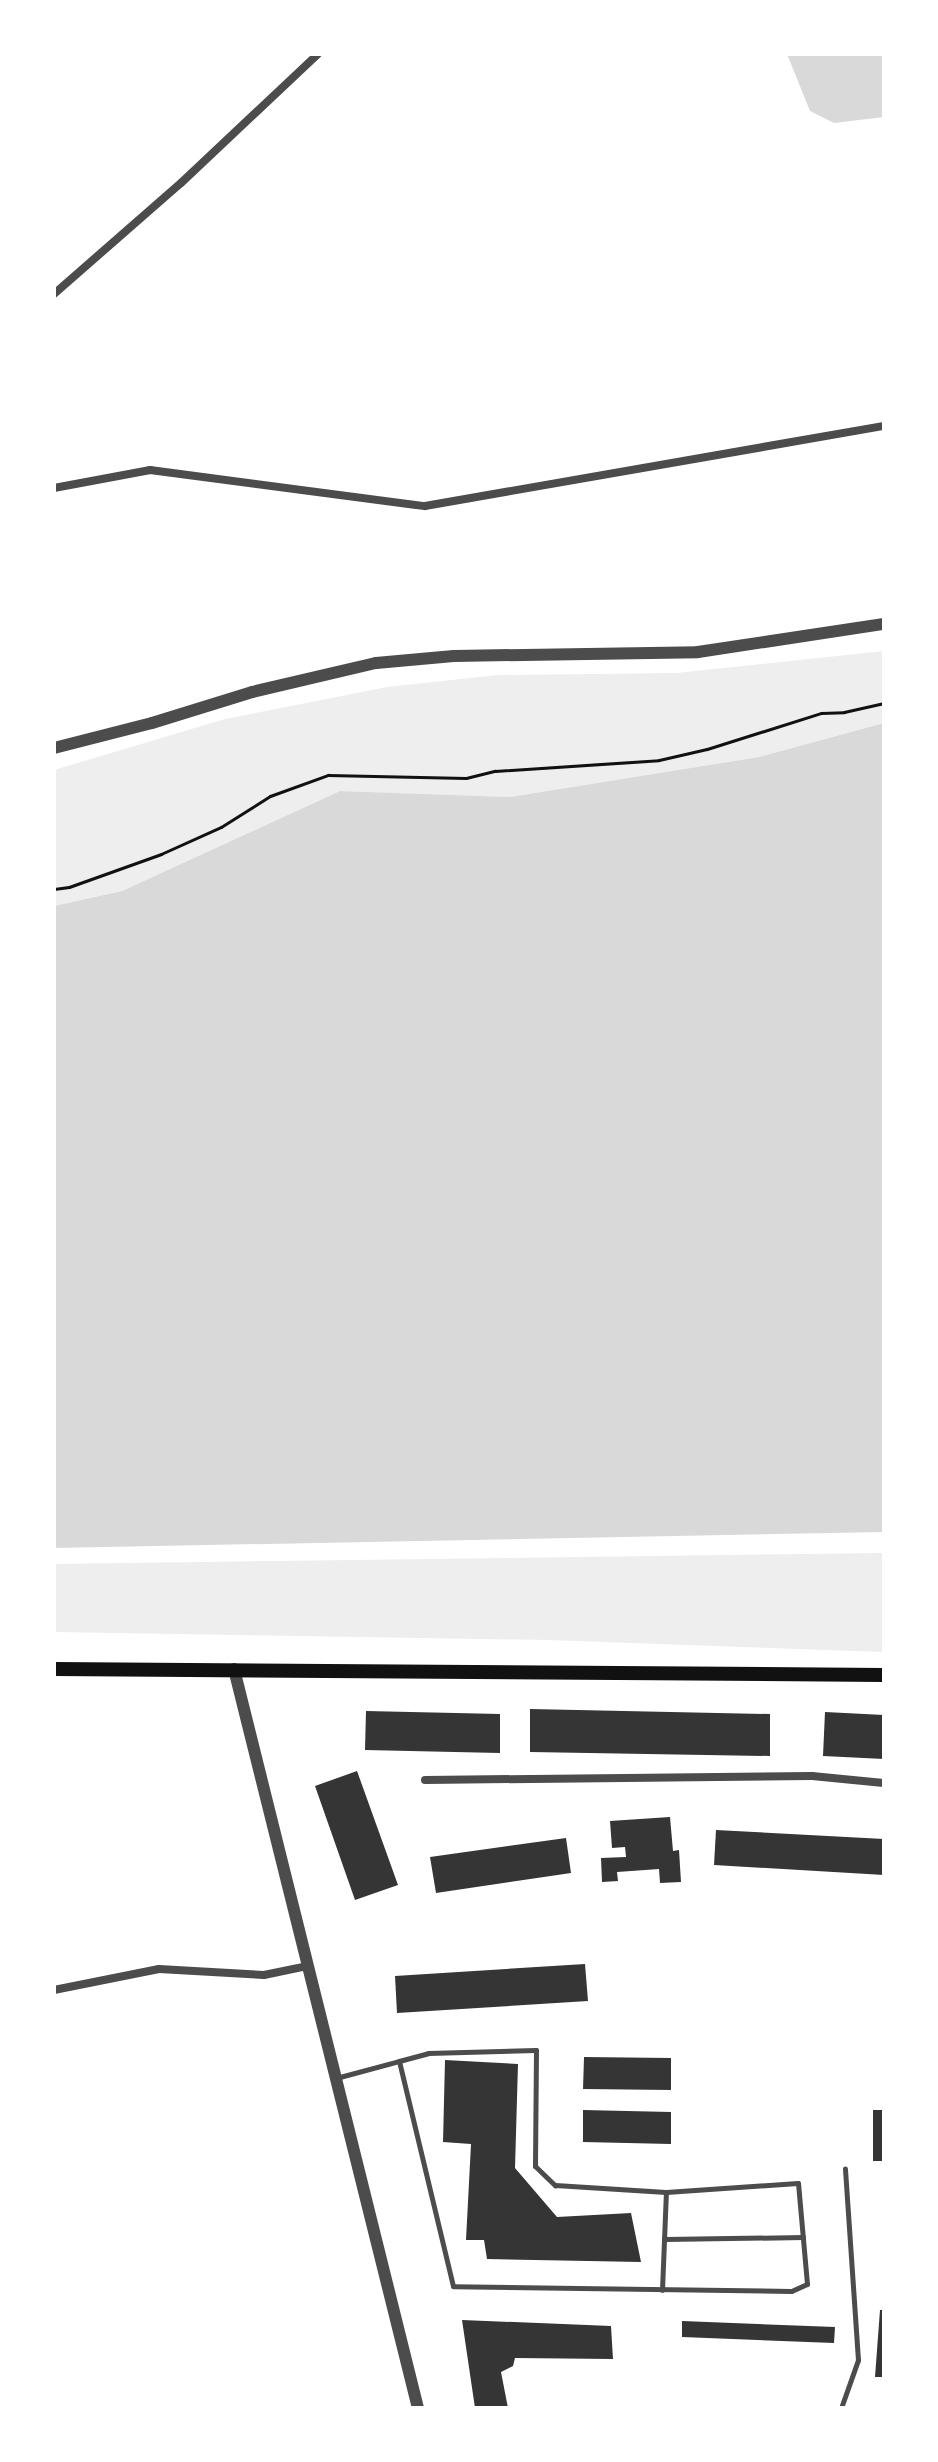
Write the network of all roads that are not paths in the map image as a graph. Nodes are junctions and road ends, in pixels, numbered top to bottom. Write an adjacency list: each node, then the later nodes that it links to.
1 (318, 54): 2 (street)
2 (54, 294)
3 (884, 426): 4 (street)
4 (54, 488)
5 (884, 624): 6 (street)
6 (54, 748)
7 (54, 1669): 8 (main road)
8 (234, 1669): 9 (main road); 12 (street)
9 (884, 1675)
10 (425, 1780): 11 (street)
11 (884, 1783)
12 (308, 1966): 13 (street); 15 (street)
13 (54, 1990)
14 (399, 2061): 15 (lane); 17 (lane); 20 (lane)
15 (335, 2078): 21 (street)
16 (845, 2168): 22 (lane)
17 (666, 2192): 18 (lane); 19 (lane)
18 (803, 2237): 19 (lane); 20 (lane)
19 (664, 2239): 20 (lane)
20 (662, 2290)
21 (418, 2408)
22 (841, 2408)

